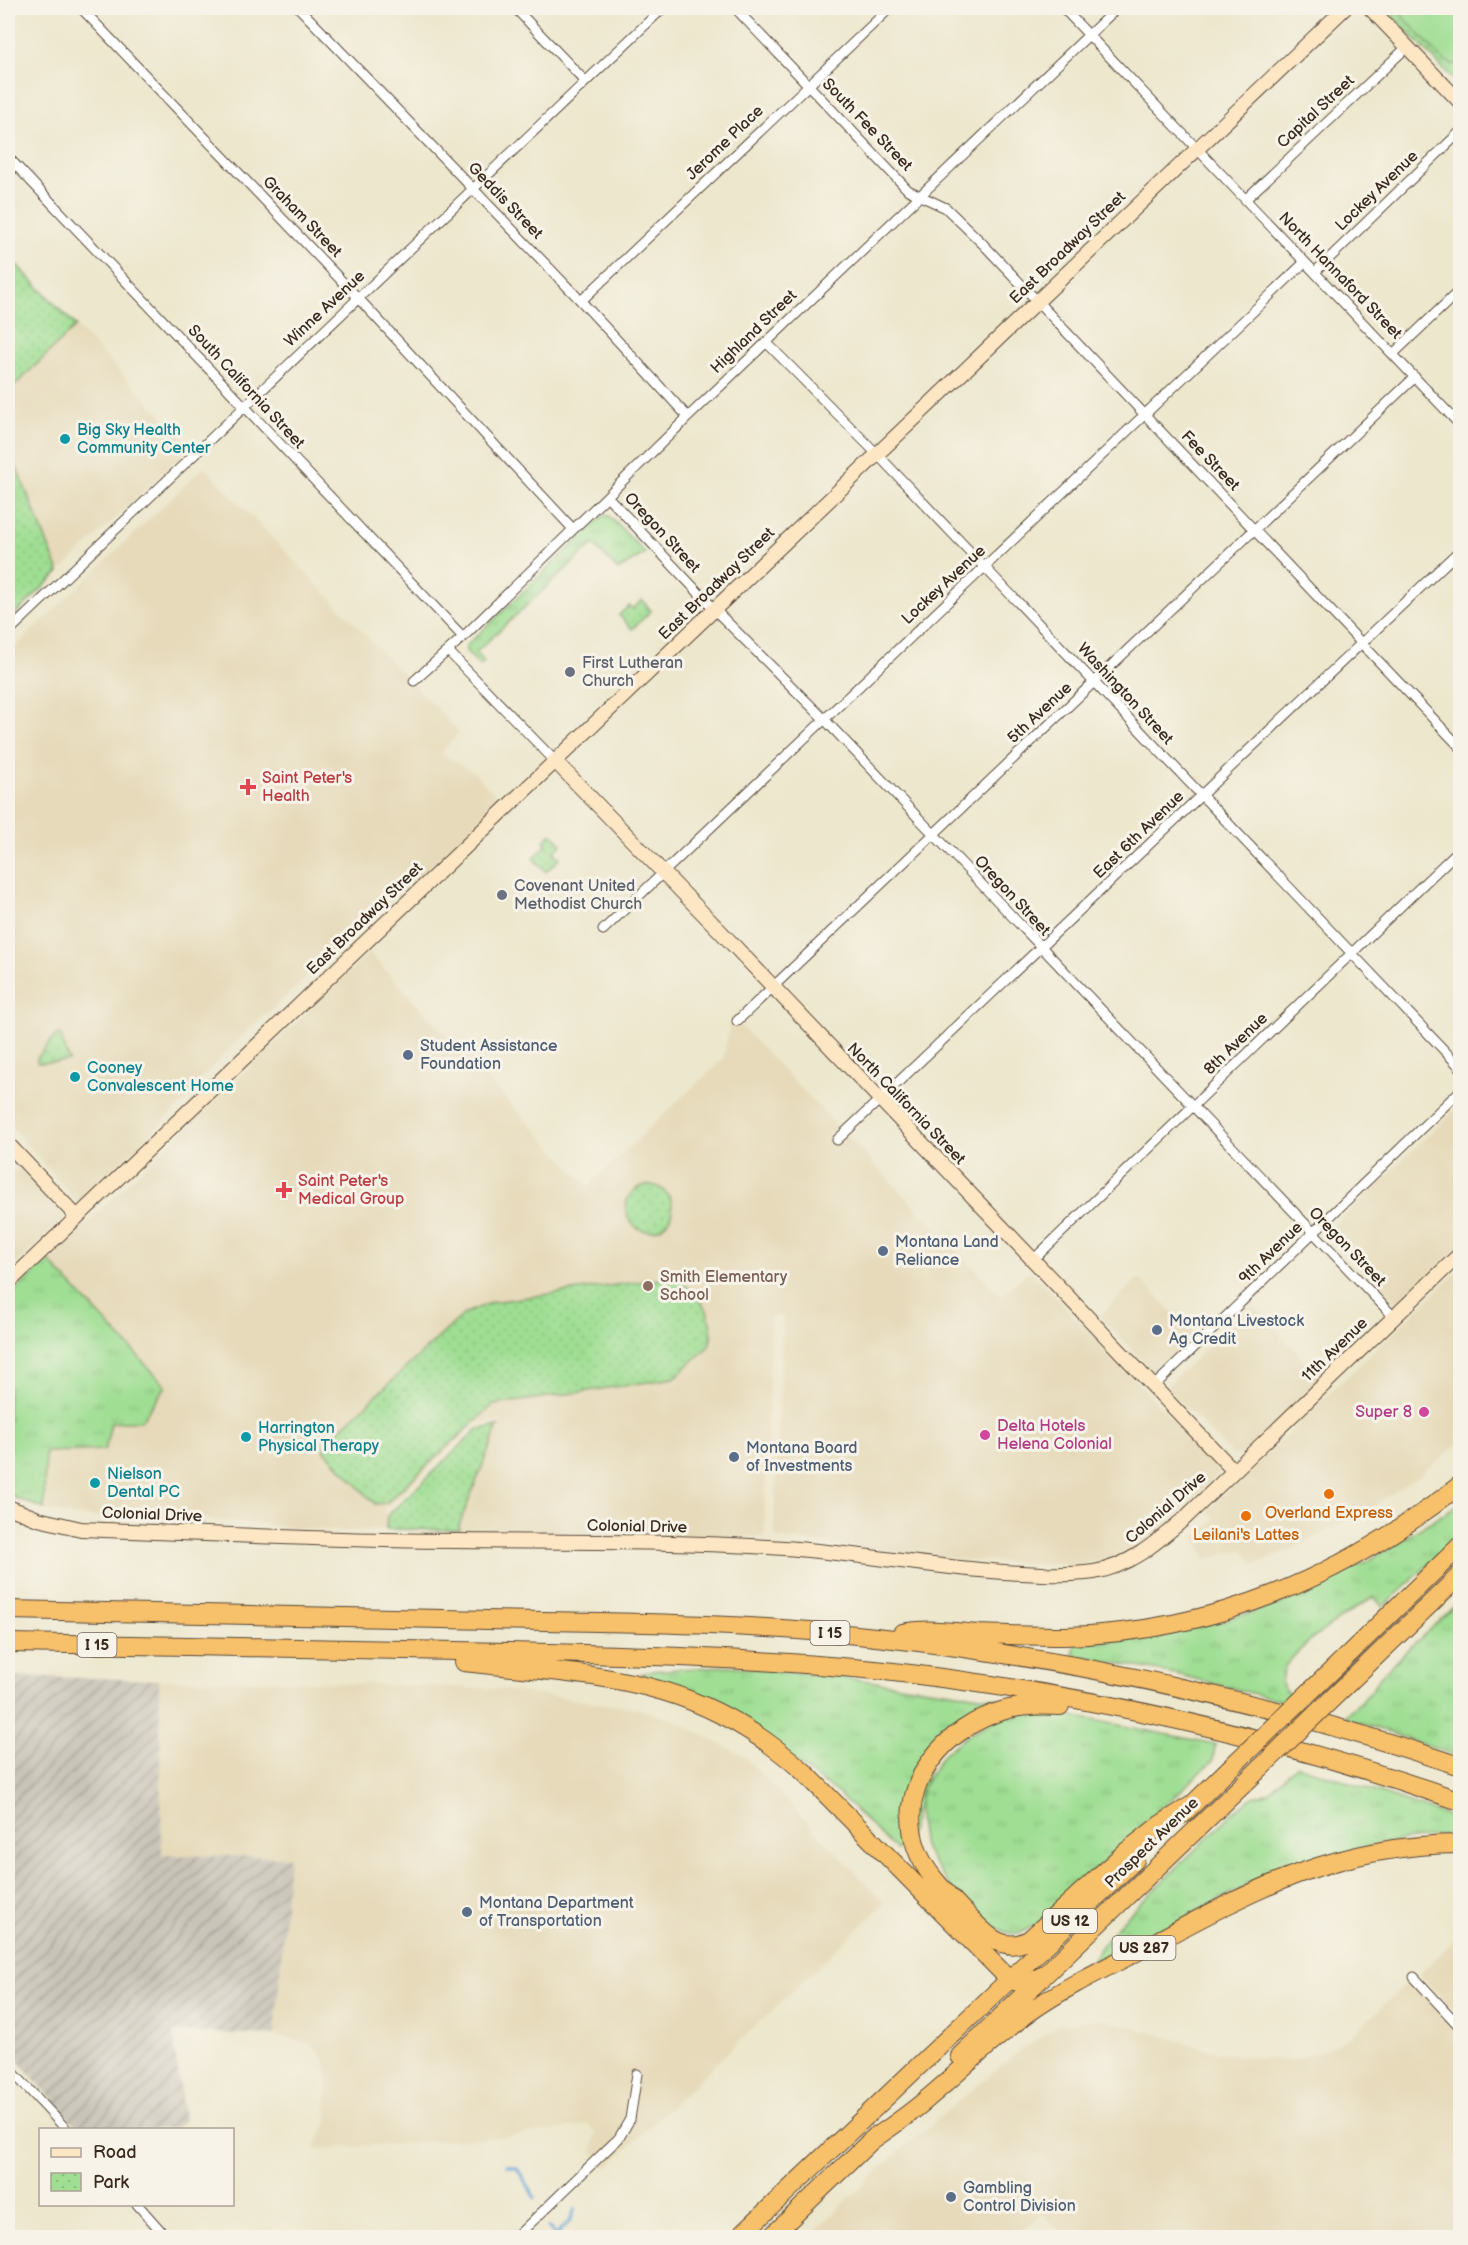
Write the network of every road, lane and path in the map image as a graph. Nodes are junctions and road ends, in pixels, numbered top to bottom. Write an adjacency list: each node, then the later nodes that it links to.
1 (81, 8): 25 (street, Graham Street)
2 (299, 8): 19 (street, Geddis Street)
3 (514, 8): 13 (street)
4 (663, 8): 13 (street, Winne Avenue)
5 (735, 8): 14 (street, South Fee Street)
6 (890, 8): 14 (street, Jerome Place)
7 (1063, 8): 11 (street, North Hannaford Street)
8 (1117, 8): 11 (street, Highland Street)
9 (1345, 8): 17 (street, East Broadway Street)
10 (1370, 8): 12 (street)
11 (1089, 35): 17 (street, North Hannaford Street); 20 (street, Highland Street)
12 (1407, 46): 15 (street); 21 (street, Capital Street)
13 (585, 81): 19 (street, Winne Avenue)
14 (808, 84): 20 (street, South Fee Street); 26 (street, Jerome Place)
15 (1461, 102)
16 (1461, 132): 23 (street, Lockey Avenue)
17 (1197, 148): 21 (street, North Hannaford Street); 27 (street, East Broadway Street)
18 (8, 157): 31 (street, South California Street)
19 (473, 190): 25 (street, Winne Avenue); 26 (street, Geddis Street)
20 (920, 195): 27 (street, South Fee Street); 28 (street, Highland Street)
21 (1245, 199): 22 (street, North Hannaford Street)
22 (1305, 262): 23 (street, North Hannaford Street); 32 (street, Lockey Avenue)
23 (1314, 272): 29 (street, North Hannaford Street)
24 (1461, 290): 29 (street)
25 (358, 298): 31 (street, Winne Avenue); 37 (street, Graham Street)
26 (581, 301): 33 (street, Geddis Street)
27 (1037, 301): 32 (street, Fee Street); 35 (street, East Broadway Street)
28 (766, 342): 33 (street, Highland Street); 35 (street, Washington Street)
29 (1393, 354): 30 (street, North Hannaford Street)
30 (1415, 377): 34 (street, North Hannaford Street); 38 (street, 5th Avenue)
31 (244, 406): 42 (street, Winne Avenue); 43 (street, South California Street)
32 (1144, 414): 38 (street, Fee Street); 40 (street, Lockey Avenue)
33 (688, 417): 36 (street, Highland Street)
34 (1461, 425)
35 (877, 454): 40 (street, Washington Street); 41 (street, East Broadway Street)
36 (607, 496): 37 (street, Highland Street); 41 (street, Oregon Street)
37 (573, 529): 43 (street, Highland Street)
38 (1255, 530): 44 (street, Fee Street); 47 (street, 5th Avenue)
39 (1461, 550): 44 (street, East 6th Avenue)
40 (985, 567): 47 (street, Washington Street); 48 (street, Lockey Avenue)
41 (714, 609): 48 (street, Oregon Street); 50 (street, East Broadway Street)
42 (8, 632)
43 (463, 637): 45 (street, Highland Street)
44 (1362, 643): 49 (street, Fee Street); 51 (street, East 6th Avenue)
45 (448, 651): 46 (street, Highland Street); 50 (street)
46 (414, 681)
47 (1094, 682): 51 (street, Washington Street); 52 (street, 5th Avenue)
48 (824, 719): 52 (street, Oregon Street); 54 (street, Lockey Avenue)
49 (1461, 747)
50 (555, 761): 54 (street, North California Street); 66 (street, East Broadway Street)
51 (1201, 796): 56 (street, East 6th Avenue); 57 (street, Washington Street)
52 (933, 835): 56 (street, Oregon Street); 58 (street, 5th Avenue)
53 (1461, 849): 57 (street, 8th Avenue)
54 (663, 873): 55 (street, Lockey Avenue); 58 (street, North California Street)
55 (603, 930)
56 (1041, 949): 62 (street, East 6th Avenue); 63 (street, Oregon Street)
57 (1352, 954): 60 (street, Washington Street); 63 (street, 8th Avenue)
58 (773, 987): 59 (street, 5th Avenue); 62 (street, North California Street)
59 (737, 1021)
60 (1461, 1067)
61 (1461, 1091): 67 (street, 9th Avenue)
62 (880, 1101): 64 (street, East 6th Avenue); 69 (street, North California Street)
63 (1192, 1107): 67 (street, Oregon Street); 69 (street, 8th Avenue)
64 (837, 1140)
65 (8, 1144): 66 (street)
66 (77, 1217): 70 (street, East Broadway Street)
67 (1313, 1233): 71 (street, Oregon Street); 72 (street, 9th Avenue)
68 (1461, 1254): 71 (street, 11th Avenue)
69 (1033, 1260): 72 (street, North California Street)
70 (8, 1283)
71 (1394, 1317): 73 (street, 11th Avenue)
72 (1153, 1386): 73 (street, North California Street)
73 (1233, 1470): 76 (street, Colonial Drive)
74 (1461, 1485): 79 (highway)
75 (1461, 1499): 79 (highway)
76 (8, 1507)
77 (1461, 1546): 87 (highway, Prospect Avenue, bridge)
78 (1461, 1575): 89 (highway, Prospect Avenue, bridge)
79 (1310, 1580): 81 (highway)
80 (8, 1610): 81 (highway, I 15)
81 (881, 1638): 85 (highway, I 15)
82 (8, 1643): 83 (highway, I 15)
83 (379, 1650): 84 (highway, I 15); 91 (highway)
84 (1186, 1722): 86 (highway, I 15); 87 (highway)
85 (1461, 1766)
86 (1461, 1801)
87 (1192, 1805): 91 (highway, Prospect Avenue / US 12)
88 (1461, 1844): 96 (highway, US 287)
89 (1046, 1973): 91 (highway); 96 (highway, Prospect Avenue)
90 (1414, 1977): 92 (street)
91 (1010, 1979): 98 (highway, Prospect Avenue / US 12)
92 (1461, 2027)
93 (8, 2067): 95 (street)
94 (637, 2074): 100 (street)
95 (65, 2128)
96 (869, 2142): 101 (highway, Prospect Avenue)
97 (138, 2206): 99 (street)
98 (748, 2234)
99 (168, 2238)
100 (515, 2238)
101 (770, 2238)

